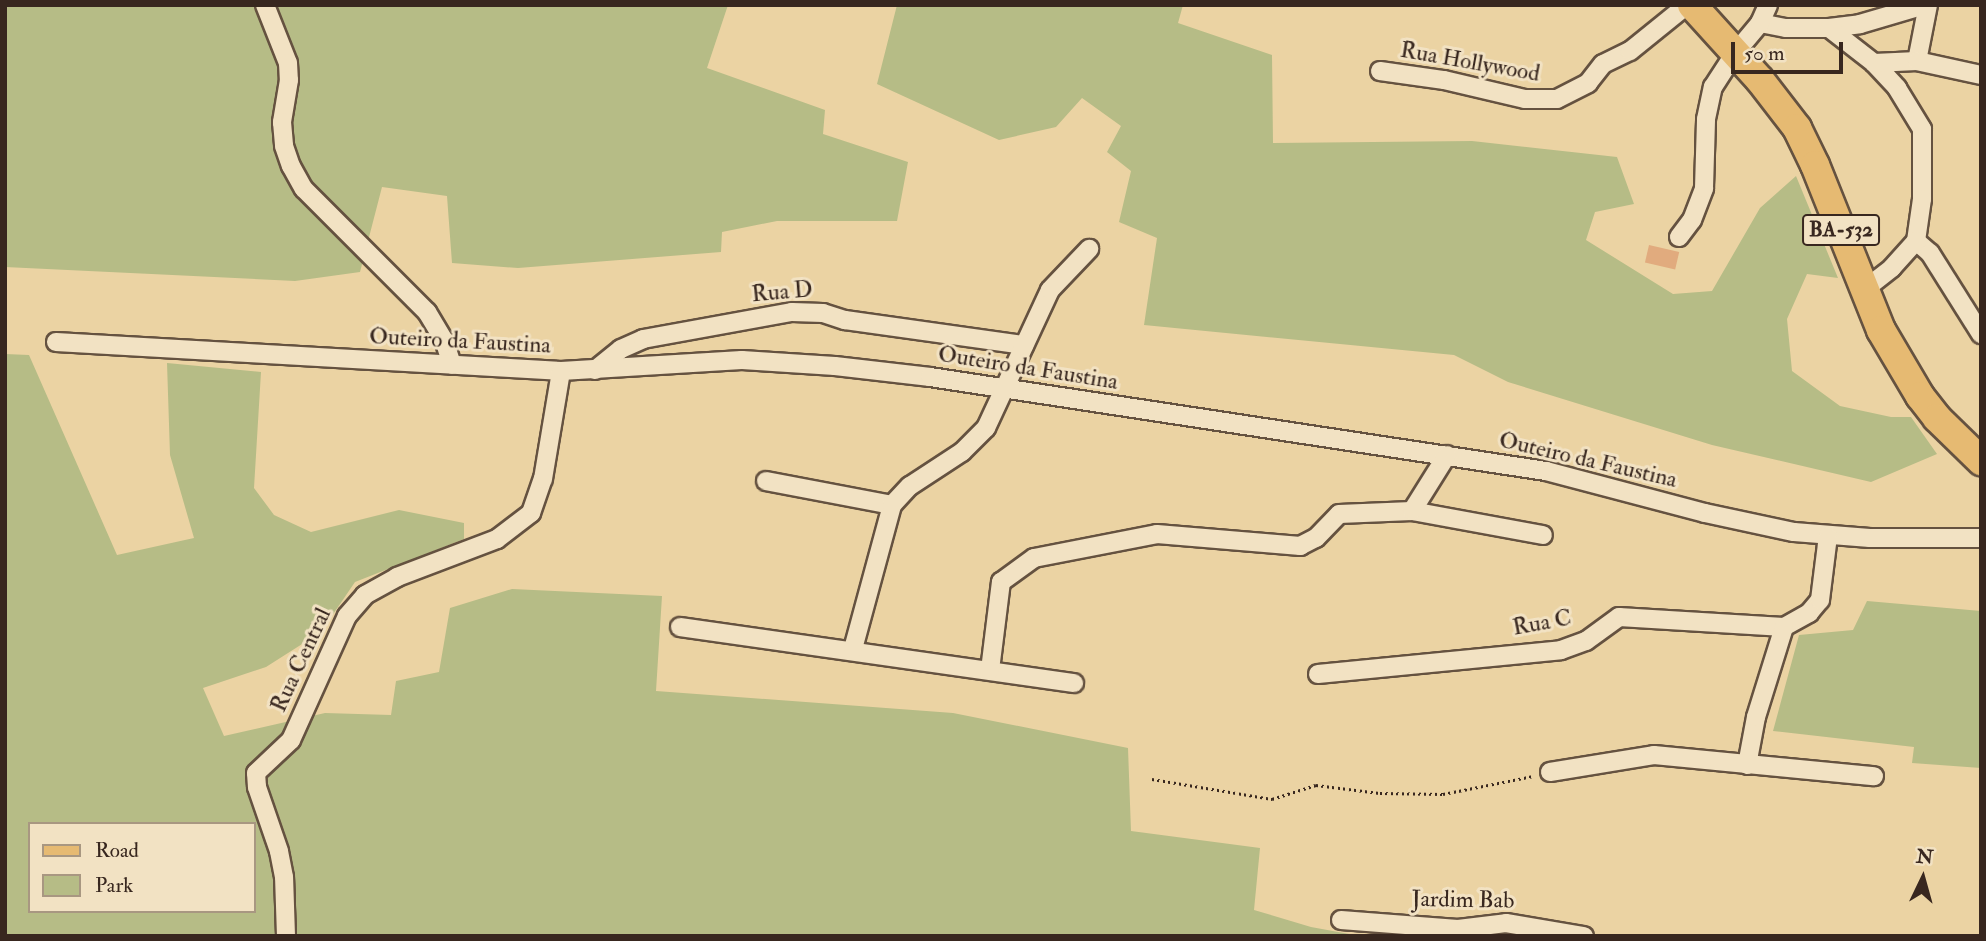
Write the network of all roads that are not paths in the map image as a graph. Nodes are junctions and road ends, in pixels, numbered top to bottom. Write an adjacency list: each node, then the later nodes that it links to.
1 (265, 5): 19 (street)
2 (1690, 5): 7 (main road, BA-532); 10 (street, Rua Hollywood)
3 (1768, 5): 5 (street)
4 (1926, 5): 6 (street); 8 (street)
5 (1760, 23): 6 (street); 7 (street)
6 (1829, 29): 9 (street)
7 (1735, 53): 12 (street); 15 (main road, BA-532)
8 (1917, 61): 9 (street); 11 (street)
9 (1874, 63): 13 (street)
10 (1380, 71)
11 (1981, 75)
12 (1679, 237)
13 (1916, 242): 15 (street); 16 (street)
14 (1089, 249): 18 (street)
15 (1865, 289): 24 (main road, BA-532)
16 (1981, 334)
17 (56, 342): 19 (street, Outeiro da Faustina)
18 (1024, 345): 20 (street, Rua D); 22 (street)
19 (452, 365): 21 (street, Outeiro da Faustina)
20 (594, 370): 21 (street, Outeiro da Faustina); 22 (street, Outeiro da Faustina)
21 (561, 371): 41 (street, Rua Central)
22 (1006, 389): 23 (street, Outeiro da Faustina); 26 (street)
23 (1447, 455): 27 (street); 29 (street, Outeiro da Faustina)
24 (1981, 461)
25 (766, 481): 26 (street)
26 (892, 505): 33 (street)
27 (1412, 512): 28 (street); 34 (street)
28 (1543, 535)
29 (1828, 536): 30 (street, Outeiro da Faustina); 32 (street)
30 (1981, 538)
31 (680, 626): 33 (street)
32 (1784, 627): 35 (street, Rua C); 37 (street)
33 (853, 649): 34 (street)
34 (990, 670): 36 (street)
35 (1318, 674)
36 (1074, 683)
37 (1747, 765): 38 (street); 39 (street)
38 (1550, 772)
39 (1874, 776)
40 (1341, 920): 42 (street, Jardim Bab)
41 (286, 936)
42 (1584, 936)

